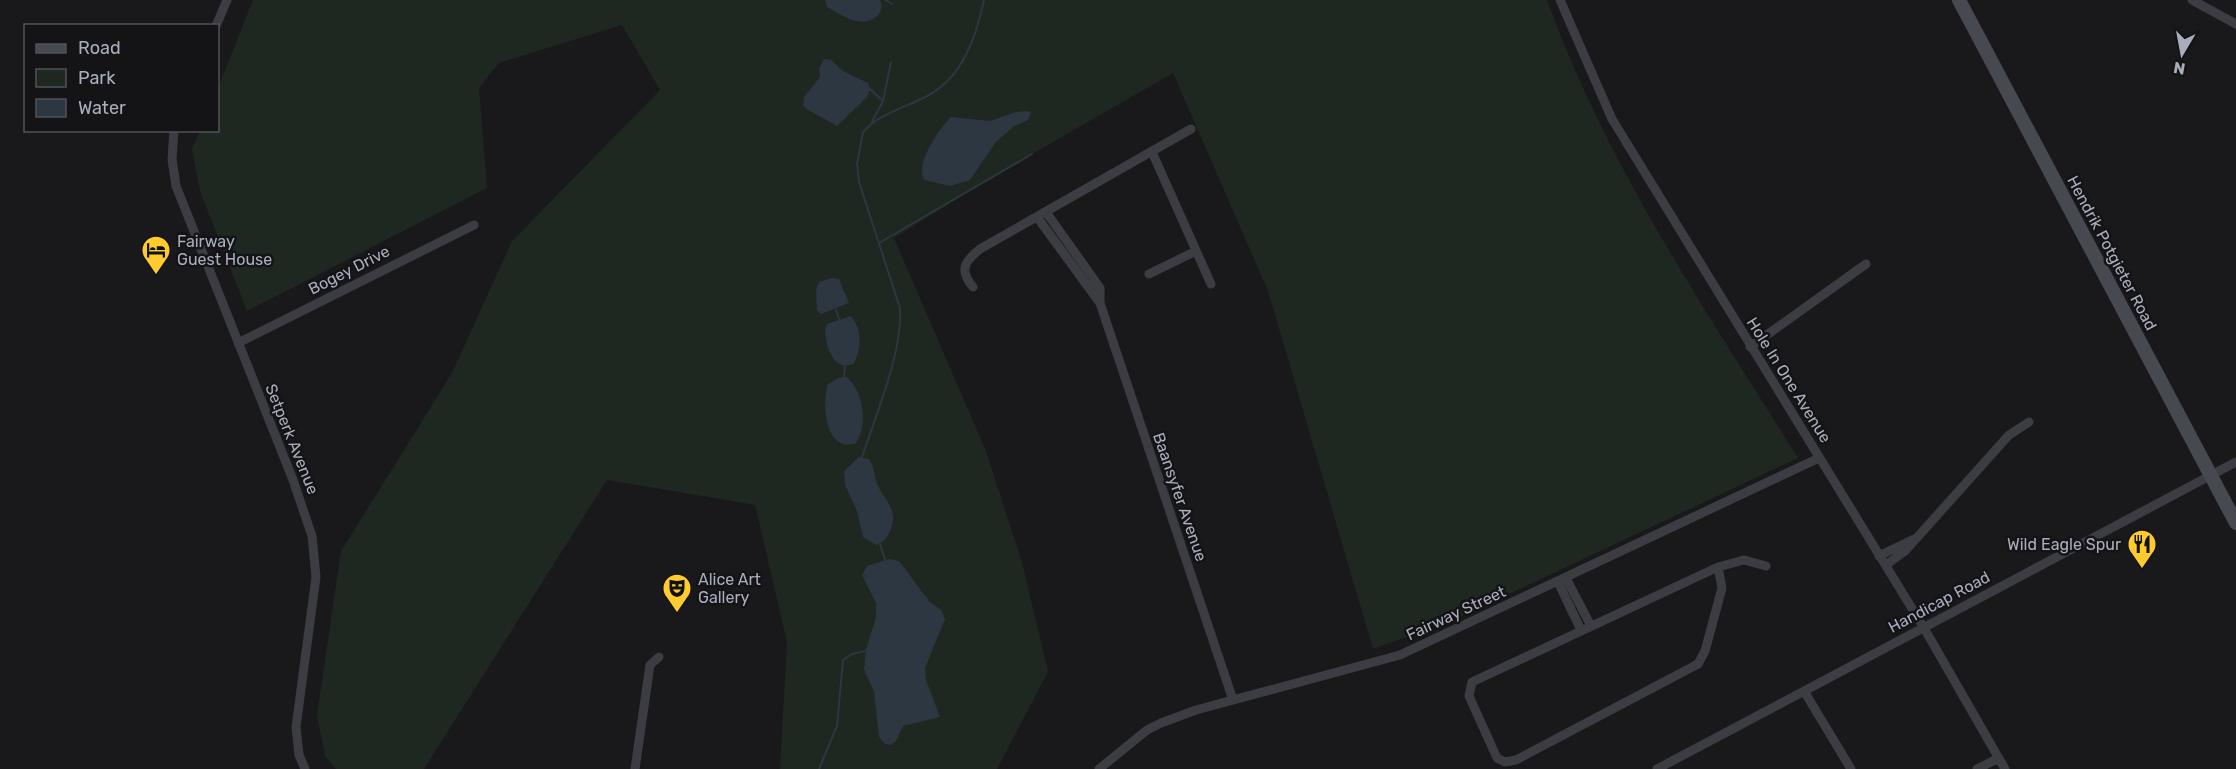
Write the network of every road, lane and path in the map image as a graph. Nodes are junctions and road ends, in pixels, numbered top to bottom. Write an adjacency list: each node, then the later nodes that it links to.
1 (227, 0): 5 (street)
2 (1560, 0): 22 (street, Hole In One Avenue)
3 (1959, 0): 26 (main road, Hendrik Potgieter Road)
4 (2192, 0): 6 (street)
5 (217, 24)
6 (2236, 24)
7 (1191, 129): 9 (street)
8 (174, 132): 21 (street, Setperk Avenue)
9 (1152, 152): 10 (street); 13 (street)
10 (1047, 212): 11 (street); 14 (street, Baansyfer Avenue)
11 (1036, 217): 15 (street, Baansyfer Avenue); 19 (street)
12 (474, 225): 21 (street, Bogey Drive)
13 (1196, 251): 17 (street); 18 (street)
14 (1079, 256): 15 (street); 20 (street, Baansyfer Avenue)
15 (1070, 262): 20 (street, Baansyfer Avenue)
16 (1866, 264): 22 (street)
17 (1149, 274)
18 (1211, 284)
19 (973, 287)
20 (1101, 303): 38 (street, Baansyfer Avenue)
21 (238, 343): 40 (street, Setperk Avenue)
22 (1750, 347): 24 (street, Hole In One Avenue)
23 (2029, 422): 28 (street)
24 (1819, 458): 29 (street, Hole In One Avenue); 33 (street, Fairway Street)
25 (2236, 462): 26 (street, Handicap Road)
26 (2211, 475): 27 (main road, Hendrik Potgieter Road); 35 (street, Handicap Road)
27 (2236, 523)
28 (1914, 539): 29 (street); 30 (street)
29 (1879, 556): 30 (street, Hole In One Avenue)
30 (1886, 565): 35 (street, Hole In One Avenue)
31 (1766, 566): 32 (street)
32 (1718, 567): 34 (street); 34 (street)
33 (1562, 580): 34 (street); 38 (street, Fairway Street)
34 (1586, 628)
35 (1924, 628): 37 (street, Handicap Road); 39 (street, Hole In One Avenue)
36 (659, 657): 41 (street)
37 (1804, 691): 43 (street, Handicap Road); 44 (street)
38 (1233, 700): 42 (street, Fairway Street)
39 (1999, 758): 45 (street); 46 (street, Hole In One Avenue)
40 (305, 769)
41 (635, 769)
42 (1099, 769)
43 (1657, 769)
44 (1851, 769)
45 (1977, 769)
46 (2005, 769)

